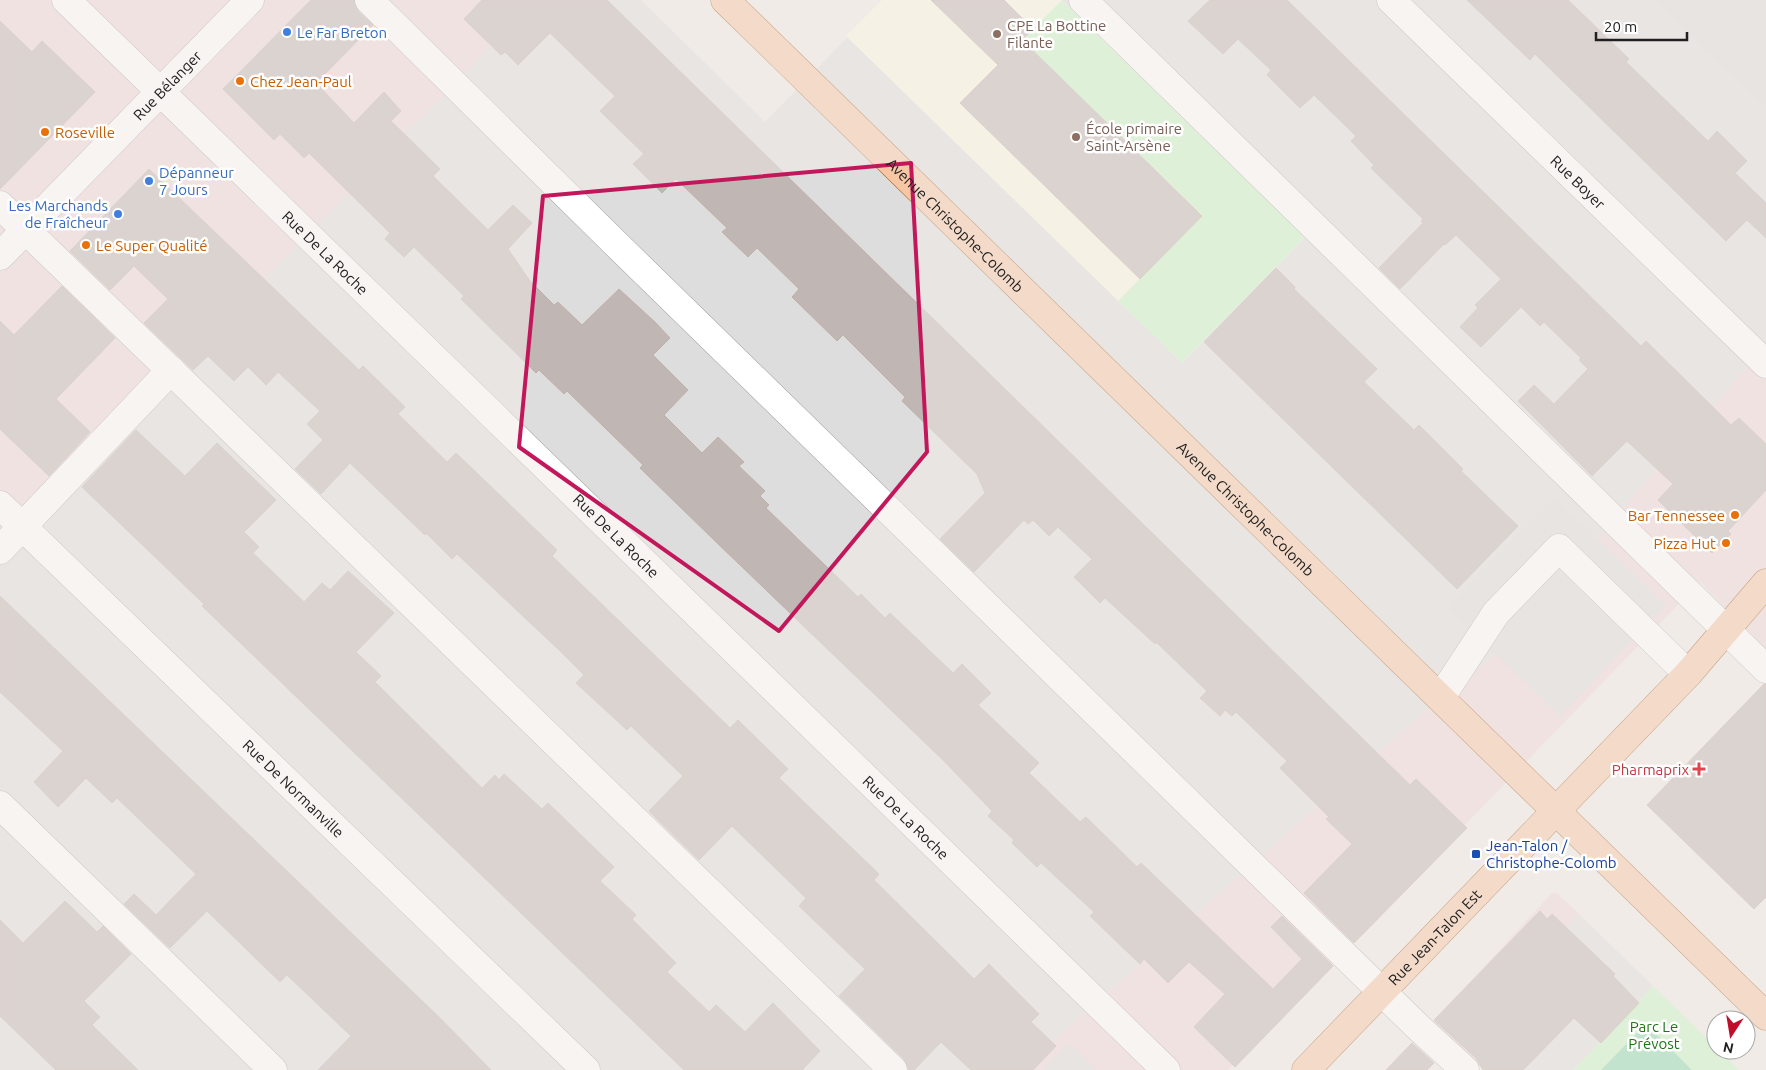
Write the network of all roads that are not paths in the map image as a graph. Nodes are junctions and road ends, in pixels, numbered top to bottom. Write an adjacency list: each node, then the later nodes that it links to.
1 (66, 0): 7 (street, Rue De La Roche)
2 (250, 0): 7 (street, Rue Bélanger)
3 (369, 0): 23 (street)
4 (725, 0): 20 (main road, Avenue Christophe-Colomb)
5 (1083, 0): 17 (street)
6 (1391, 0): 11 (street, Rue Boyer)
7 (161, 92): 9 (street, Rue Bélanger); 28 (street, Rue De La Roche)
8 (0, 204): 9 (street)
9 (26, 230): 10 (street, Rue Bélanger); 12 (street)
10 (0, 256)
11 (1766, 364)
12 (171, 370): 14 (street); 27 (street)
13 (0, 505): 14 (street, Rue De Normanville)
14 (22, 528): 15 (street); 26 (street, Rue De Normanville)
15 (0, 550)
16 (1766, 583): 17 (main road, Rue Jean-Talon Est)
17 (1727, 630): 18 (street); 19 (main road, Rue Jean-Talon Est)
18 (1766, 669)
19 (1688, 674): 20 (street); 22 (main road, Rue Jean-Talon Est)
20 (1441, 697): 22 (main road, Avenue Christophe-Colomb)
21 (0, 805): 25 (street)
22 (1558, 811): 23 (main road, Rue Jean-Talon Est); 24 (main road, Avenue Christophe-Colomb)
23 (1382, 991): 29 (main road, Rue Jean-Talon Est); 30 (street)
24 (1766, 1016)
25 (273, 1070)
26 (586, 1070)
27 (893, 1070)
28 (1166, 1070)
29 (1306, 1070)
30 (1465, 1070)

